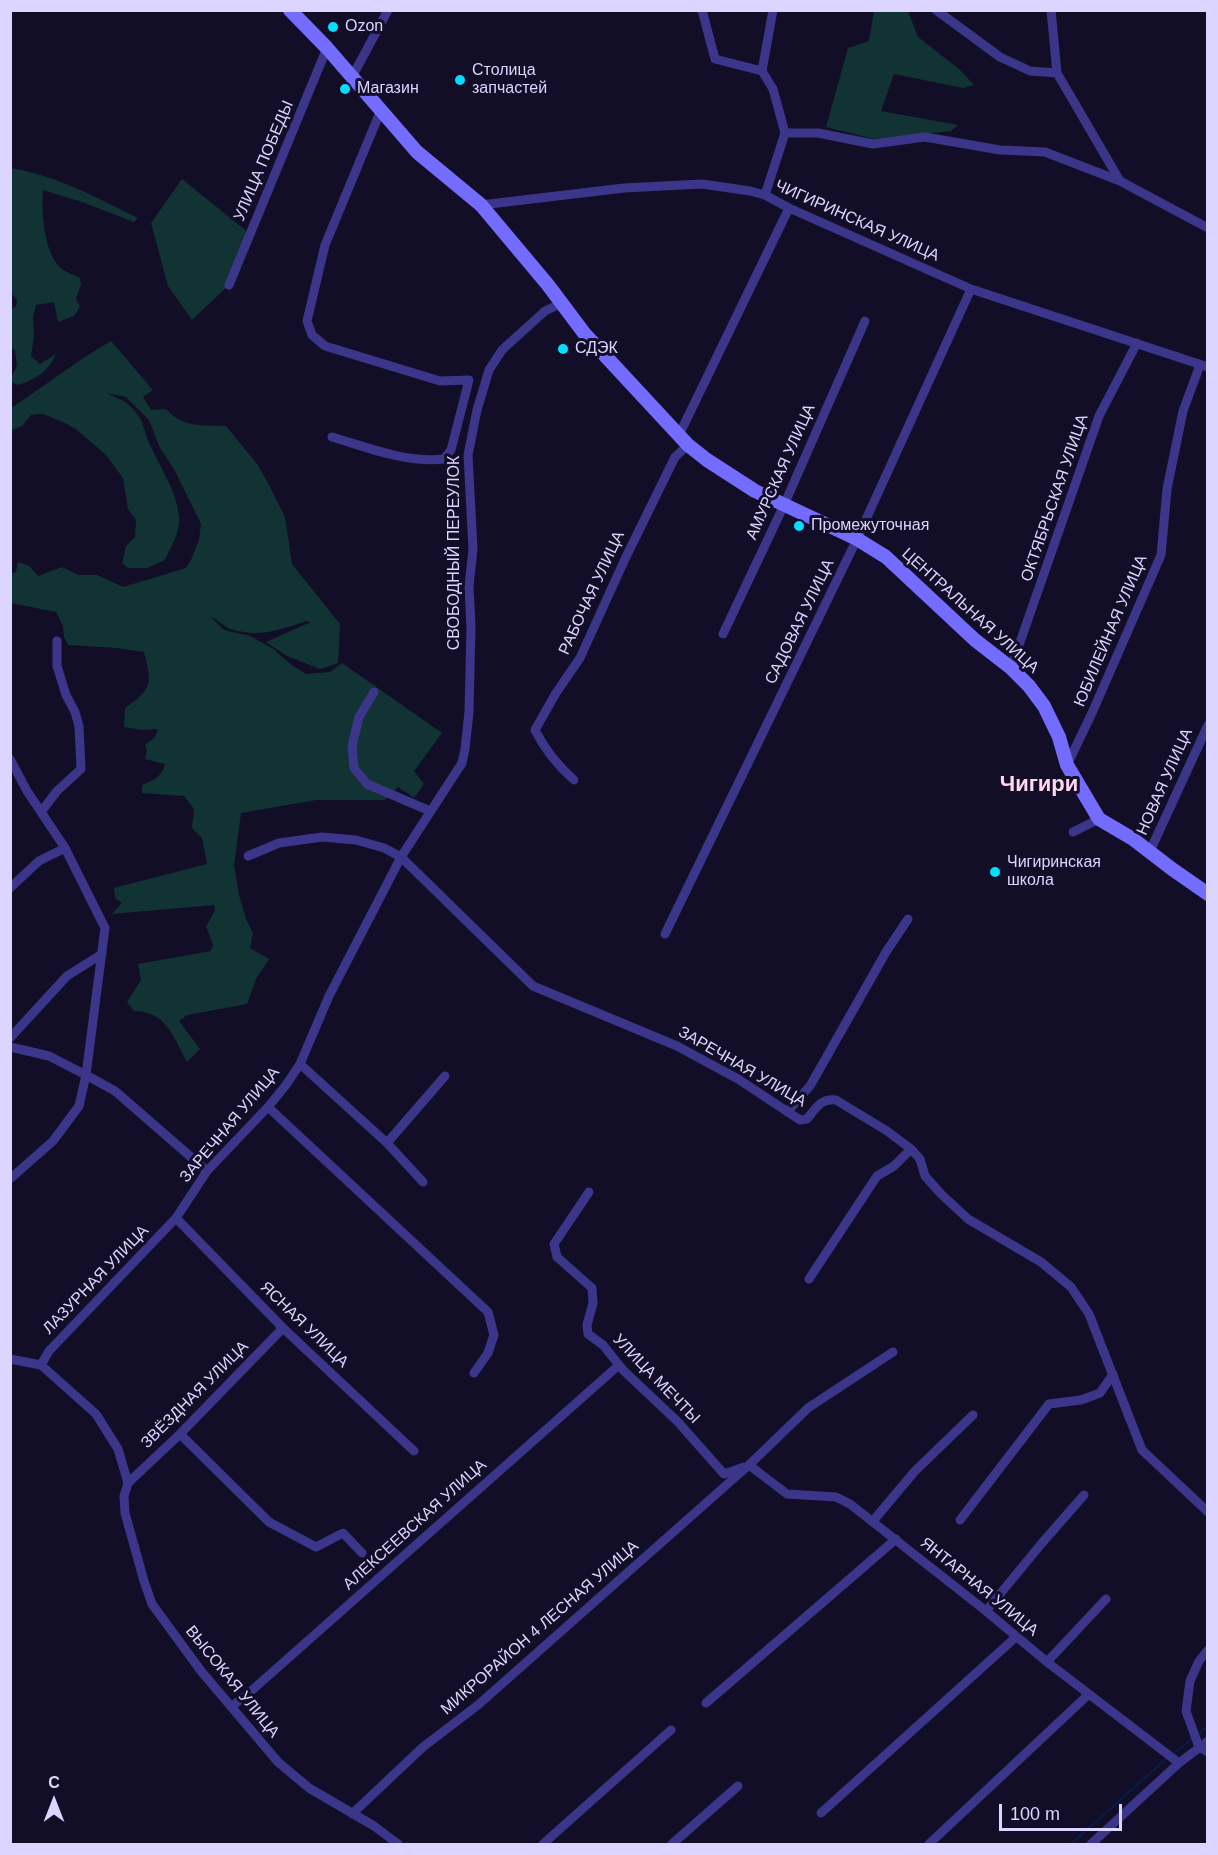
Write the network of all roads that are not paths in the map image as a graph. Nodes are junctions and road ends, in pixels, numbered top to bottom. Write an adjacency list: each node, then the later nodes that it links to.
1 (290, 10): 7 (street, ЦЕНТРАЛЬНАЯ УЛИЦА)
2 (388, 10): 10 (street)
3 (702, 10): 8 (street)
4 (773, 10): 8 (street)
5 (936, 10): 9 (street)
6 (1051, 10): 9 (street)
7 (327, 48): 10 (street, ЦЕНТРАЛЬНАЯ УЛИЦА); 18 (street, УЛИЦА ПОБЕДЫ)
8 (762, 70): 12 (street)
9 (1057, 73): 13 (street)
10 (352, 77): 11 (street, ЦЕНТРАЛЬНАЯ УЛИЦА)
11 (381, 110): 15 (street, ЦЕНТРАЛЬНАЯ УЛИЦА); 24 (street)
12 (784, 134): 13 (street); 14 (street)
13 (1120, 181): 17 (street)
14 (765, 195): 15 (street, ЧИГИРИНСКАЯ УЛИЦА); 16 (street, ЧИГИРИНСКАЯ УЛИЦА)
15 (481, 205): 20 (street, ЦЕНТРАЛЬНАЯ УЛИЦА)
16 (789, 208): 19 (street, ЧИГИРИНСКАЯ УЛИЦА); 25 (street, РАБОЧАЯ УЛИЦА)
17 (1208, 228)
18 (229, 285)
19 (971, 289): 22 (street, ЧИГИРИНСКАЯ УЛИЦА); 27 (street, САДОВАЯ УЛИЦА)
20 (562, 303): 25 (street, ЦЕНТРАЛЬНАЯ УЛИЦА); 36 (street, СВОБОДНЫЙ ПЕРЕУЛОК)
21 (865, 321): 26 (street, АМУРСКАЯ УЛИЦА)
22 (1137, 344): 23 (street, ЧИГИРИНСКАЯ УЛИЦА); 30 (street, ОКТЯБРЬСКАЯ УЛИЦА)
23 (1204, 366): 34 (street, ЮБИЛЕЙНАЯ УЛИЦА)
24 (332, 437)
25 (684, 440): 26 (street, ЦЕНТРАЛЬНАЯ УЛИЦА); 35 (street, РАБОЧАЯ УЛИЦА)
26 (784, 505): 27 (street, ЦЕНТРАЛЬНАЯ УЛИЦА); 28 (street, АМУРСКАЯ УЛИЦА)
27 (857, 539): 30 (street, ЦЕНТРАЛЬНАЯ УЛИЦА); 47 (street, САДОВАЯ УЛИЦА)
28 (723, 634)
29 (57, 641): 37 (street)
30 (1011, 668): 34 (street, ЦЕНТРАЛЬНАЯ УЛИЦА)
31 (374, 692): 36 (street)
32 (1208, 724): 41 (street, НОВАЯ УЛИЦА)
33 (10, 759): 37 (street)
34 (1067, 765): 38 (street, ЦЕНТРАЛЬНАЯ УЛИЦА)
35 (574, 780)
36 (430, 811): 43 (street, СВОБОДНЫЙ ПЕРЕУЛОК)
37 (41, 812): 40 (street)
38 (1099, 819): 39 (street); 41 (street, ЦЕНТРАЛЬНАЯ УЛИЦА)
39 (1073, 832)
40 (65, 848): 44 (street); 48 (street)
41 (1150, 851): 45 (street, ЦЕНТРАЛЬНАЯ УЛИЦА)
42 (249, 856): 43 (street, ЗАРЕЧНАЯ УЛИЦА)
43 (401, 857): 51 (street, ЗАРЕЧНАЯ УЛИЦА); 55 (street, ЗАРЕЧНАЯ УЛИЦА)
44 (10, 888)
45 (1208, 894)
46 (908, 919): 55 (street)
47 (665, 934)
48 (102, 954): 49 (street); 52 (street)
49 (10, 1038)
50 (10, 1047): 52 (street)
51 (300, 1064): 54 (street, ЗАРЕЧНАЯ УЛИЦА); 56 (street)
52 (86, 1075): 58 (street); 59 (street)
53 (445, 1076): 56 (street)
54 (268, 1107): 58 (street, ЗАРЕЧНАЯ УЛИЦА); 69 (street)
55 (787, 1112): 57 (street, ЗАРЕЧНАЯ УЛИЦА)
56 (387, 1143): 60 (street)
57 (911, 1149): 63 (street); 70 (street, ЗАРЕЧНАЯ УЛИЦА)
58 (207, 1171): 62 (street, ЗАРЕЧНАЯ УЛИЦА)
59 (10, 1179)
60 (423, 1182)
61 (589, 1192): 68 (street, УЛИЦА МЕЧТЫ)
62 (176, 1218): 64 (street, ЯСНАЯ УЛИЦА); 67 (street, ЛАЗУРНАЯ УЛИЦА)
63 (809, 1279)
64 (283, 1328): 72 (street, ЗВЁЗДНАЯ УЛИЦА); 73 (street, ЯСНАЯ УЛИЦА)
65 (893, 1352): 74 (street, МИКРОРАЙОН 4 ЛЕСНАЯ УЛИЦА)
66 (10, 1359): 67 (street)
67 (41, 1365): 75 (street)
68 (619, 1365): 74 (street, УЛИЦА МЕЧТЫ); 89 (street, АЛЕКСЕЕВСКАЯ УЛИЦА)
69 (474, 1372)
70 (1113, 1374): 77 (street, ЗАРЕЧНАЯ УЛИЦА); 78 (street)
71 (973, 1414): 79 (street)
72 (180, 1434): 75 (street, ЗВЁЗДНАЯ УЛИЦА); 81 (street)
73 (414, 1451)
74 (748, 1465): 79 (street, ЯНТАРНАЯ УЛИЦА); 96 (street, МИКРОРАЙОН 4 ЛЕСНАЯ УЛИЦА)
75 (128, 1483): 89 (street, ВЫСОКАЯ УЛИЦА)
76 (1084, 1496): 83 (street)
77 (1208, 1512)
78 (960, 1520)
79 (873, 1521): 80 (street, ЯНТАРНАЯ УЛИЦА)
80 (896, 1539): 83 (street, ЯНТАРНАЯ УЛИЦА); 88 (street)
81 (363, 1553)
82 (1106, 1599): 86 (street)
83 (986, 1611): 84 (street, ЯНТАРНАЯ УЛИЦА)
84 (1016, 1637): 86 (street, ЯНТАРНАЯ УЛИЦА); 95 (street)
85 (1208, 1650): 92 (street)
86 (1047, 1662): 87 (street, ЯНТАРНАЯ УЛИЦА)
87 (1089, 1694): 93 (street, ЯНТАРНАЯ УЛИЦА); 100 (street)
88 (706, 1703)
89 (231, 1707): 96 (street, ВЫСОКАЯ УЛИЦА)
90 (671, 1730): 98 (street)
91 (1208, 1741): 92 (street)
92 (1203, 1750): 93 (street)
93 (1179, 1762): 101 (street)
94 (738, 1786): 99 (street)
95 (821, 1813)
96 (352, 1814): 97 (street, ВЫСОКАЯ УЛИЦА)
97 (398, 1845)
98 (543, 1845)
99 (672, 1845)
100 (929, 1845)
101 (1091, 1845)

